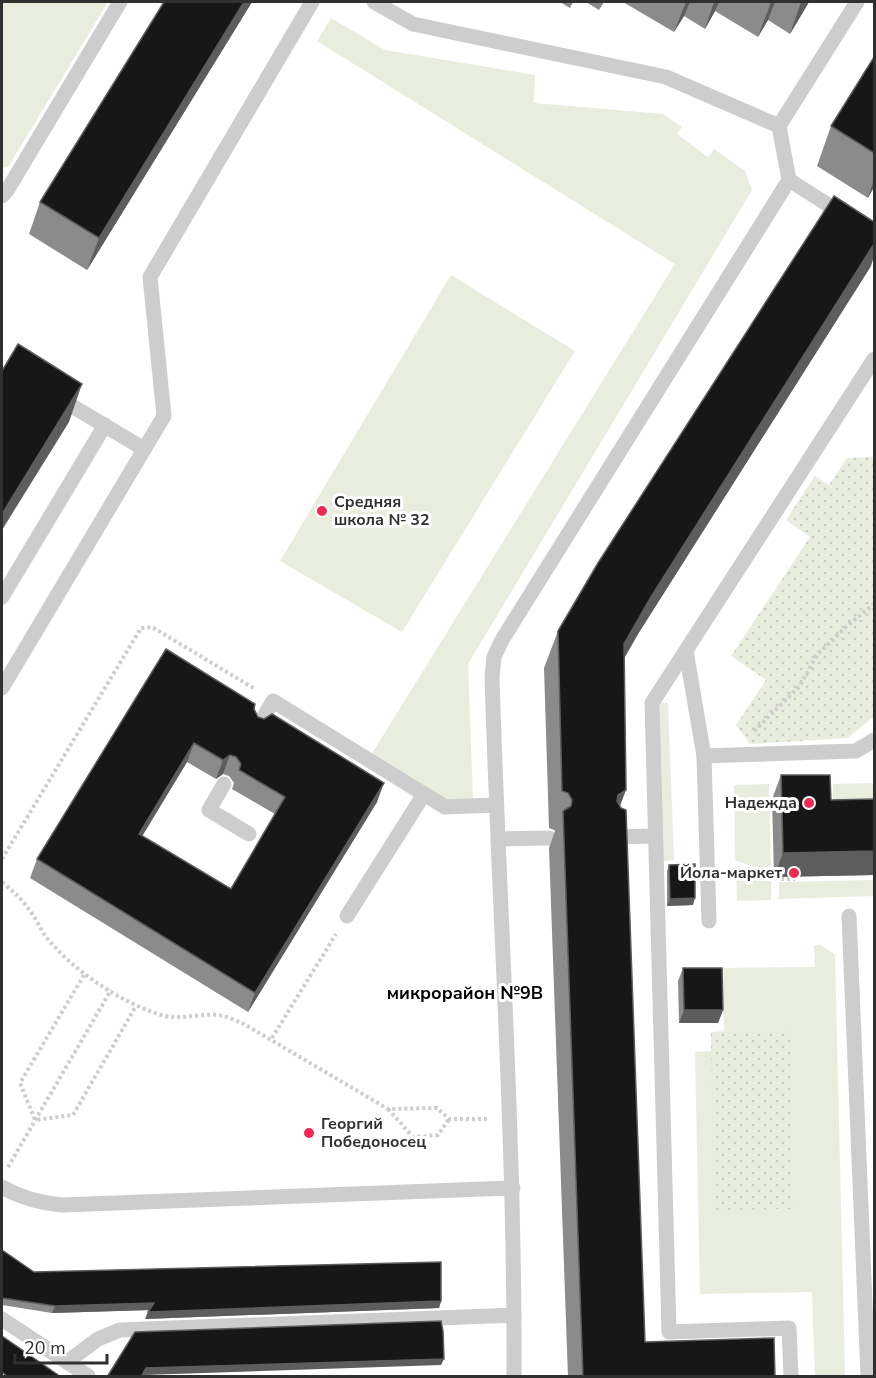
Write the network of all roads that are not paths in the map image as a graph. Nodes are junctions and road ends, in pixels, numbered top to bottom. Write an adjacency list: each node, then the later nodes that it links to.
1 (120, 2): 7 (lane)
2 (312, 2): 12 (lane)
3 (374, 2): 5 (lane)
4 (857, 2): 5 (lane)
5 (779, 126): 6 (lane)
6 (789, 180): 8 (lane); 21 (lane)
7 (2, 196)
8 (874, 234)
9 (874, 362): 14 (lane)
10 (43, 389): 11 (lane)
11 (105, 425): 12 (lane); 13 (lane)
12 (144, 449): 15 (lane)
13 (2, 597)
14 (686, 651): 18 (lane); 23 (lane)
15 (2, 688)
16 (256, 728): 20 (lane)
17 (874, 740): 18 (lane)
18 (704, 756): 29 (lane)
19 (224, 784): 22 (lane)
20 (424, 794): 21 (lane); 27 (lane)
21 (496, 805): 26 (lane)
22 (249, 834)
23 (656, 836): 24 (lane); 37 (lane)
24 (613, 837)
25 (549, 838): 26 (lane)
26 (498, 839): 31 (lane)
27 (347, 916)
28 (849, 916): 38 (lane)
29 (709, 921)
30 (2, 1187): 31 (lane)
31 (513, 1188): 32 (lane)
32 (514, 1315): 34 (lane); 36 (lane)
33 (2, 1319): 34 (lane)
34 (67, 1362): 35 (lane)
35 (88, 1377)
36 (514, 1377)
37 (791, 1377)
38 (868, 1377)

